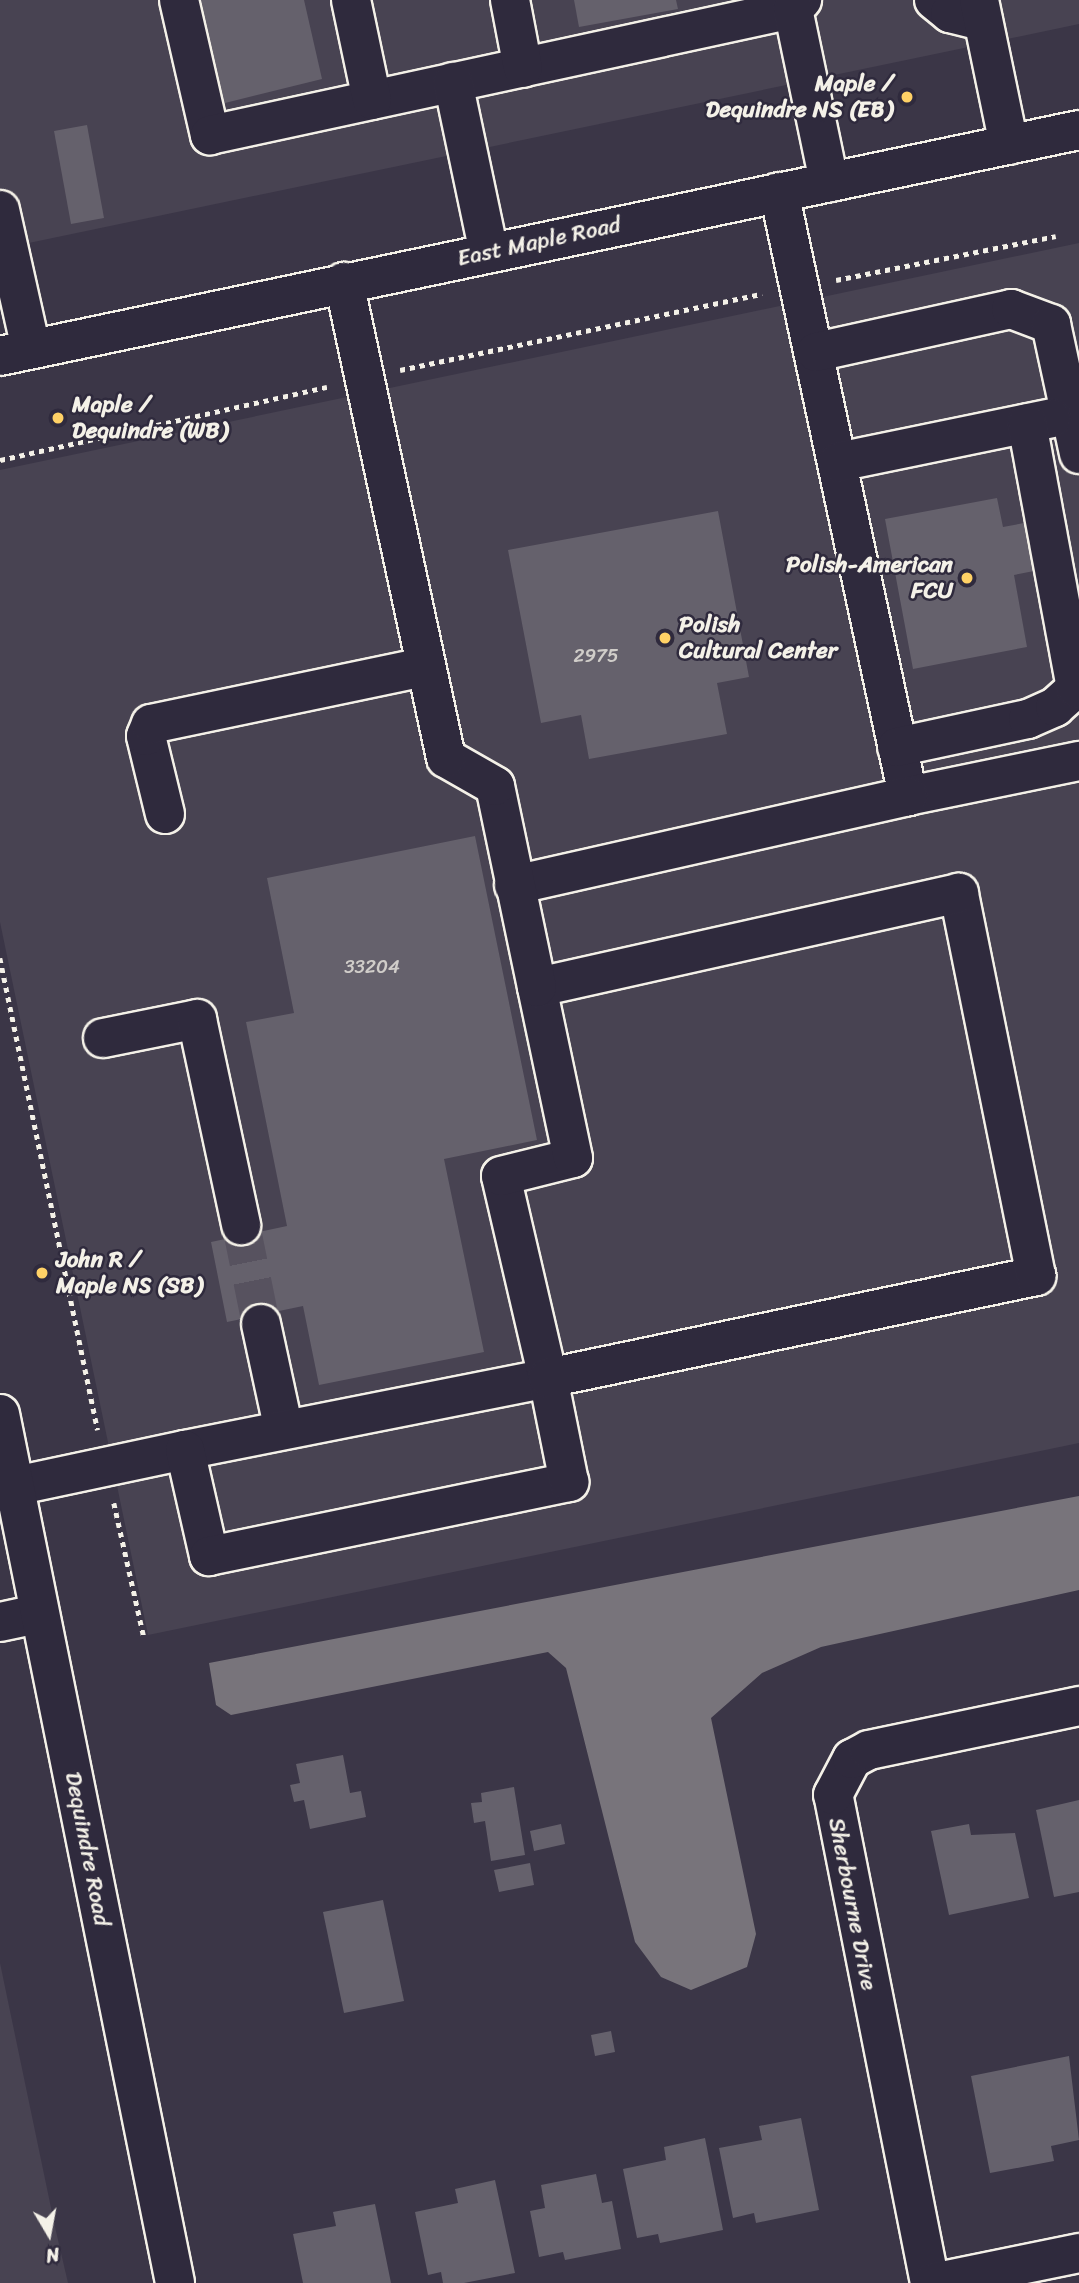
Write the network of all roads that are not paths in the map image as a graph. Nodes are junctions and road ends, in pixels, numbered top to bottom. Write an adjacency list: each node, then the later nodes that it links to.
1 (179, 0): 10 (main road)
2 (351, 0): 10 (main road)
3 (510, 0): 8 (main road)
4 (934, 0): 6 (main road)
5 (798, 5): 7 (main road); 13 (main road)
6 (981, 10): 12 (main road)
7 (708, 14): 8 (main road)
8 (523, 68): 9 (main road)
9 (453, 82): 10 (main road); 16 (main road)
10 (372, 100)
11 (1079, 131): 12 (main road, East Maple Road)
12 (1009, 145): 13 (main road, East Maple Road)
13 (829, 182): 14 (main road, East Maple Road)
14 (779, 192): 16 (main road, East Maple Road); 19 (main road)
15 (0, 210): 18 (main road)
16 (489, 253): 17 (main road, East Maple Road)
17 (345, 282): 18 (main road, East Maple Road); 24 (main road)
18 (16, 352)
19 (816, 352): 20 (main road); 23 (main road)
20 (1071, 414): 21 (main road); 22 (main road)
21 (1027, 424): 23 (main road); 25 (main road)
22 (1079, 454)
23 (838, 462): 25 (main road)
24 (425, 667): 28 (main road); 29 (main road)
25 (897, 747): 27 (main road)
26 (1079, 761): 27 (main road)
27 (908, 796): 29 (main road)
28 (165, 814)
29 (514, 885): 30 (main road)
30 (537, 987): 34 (main road); 34 (main road)
31 (103, 1038): 32 (main road)
32 (241, 1225)
33 (261, 1324): 36 (main road)
34 (548, 1378): 36 (main road); 37 (main road)
35 (0, 1414): 38 (main road, Dequindre Road)
36 (284, 1430): 37 (main road)
37 (185, 1450): 38 (main road)
38 (15, 1486): 39 (main road, Dequindre Road)
39 (39, 1614): 40 (main road); 43 (main road, Dequindre Road)
40 (0, 1622)
41 (1079, 1706): 44 (main road, Sherbourne Drive)
42 (1079, 2253): 44 (main road)
43 (175, 2283)
44 (931, 2283)

